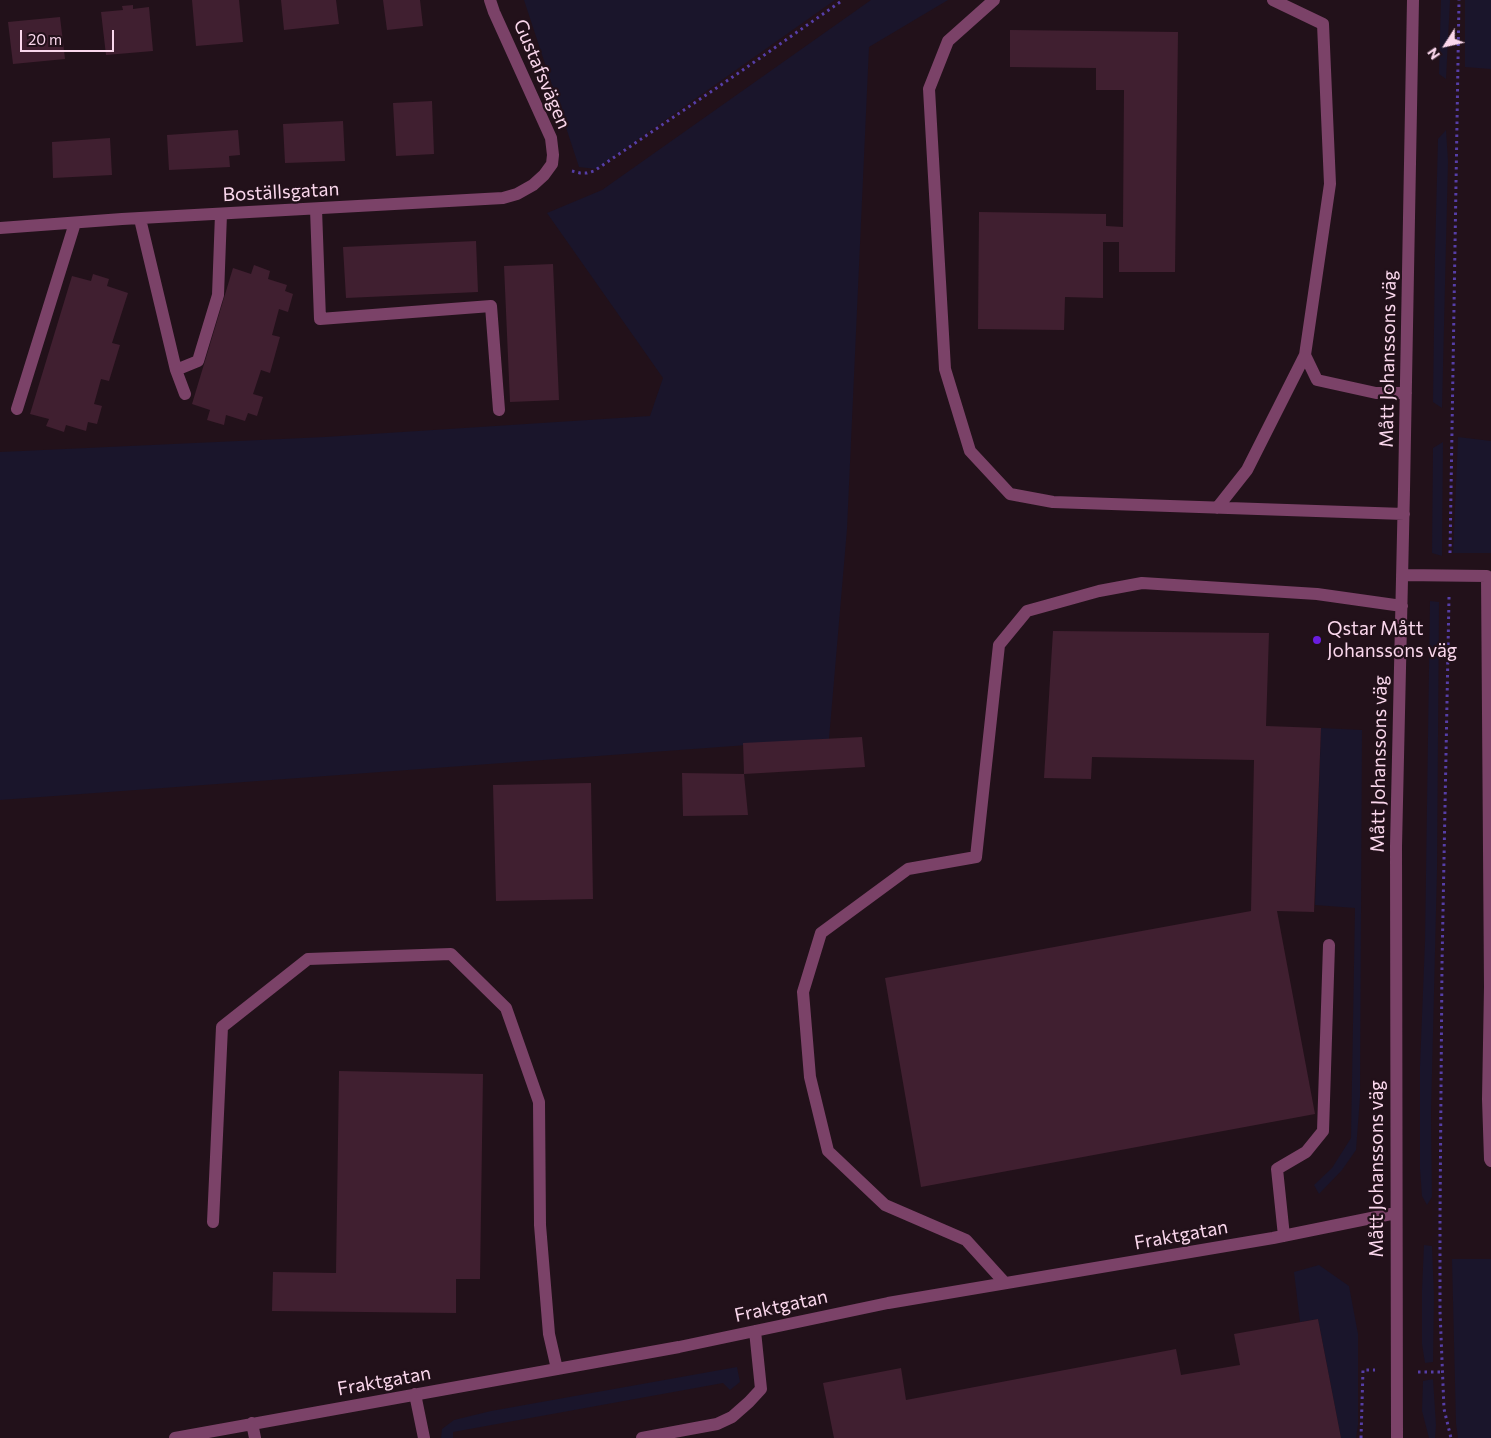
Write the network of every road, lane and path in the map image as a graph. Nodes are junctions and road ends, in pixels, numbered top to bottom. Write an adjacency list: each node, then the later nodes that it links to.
1 (490, 0): 7 (street, Gustafsvägen)
2 (843, 0): 7 (path)
3 (994, 0): 19 (street)
4 (1273, 0): 13 (street)
5 (1413, 0): 15 (street, Mått Johanssons väg)
6 (1459, 0): 22 (path)
7 (552, 164): 8 (street, Boställsgatan)
8 (316, 209): 9 (street, Boställsgatan); 18 (street)
9 (221, 214): 10 (street, Boställsgatan); 14 (street)
10 (140, 219): 11 (street, Boställsgatan); 14 (street)
11 (75, 223): 12 (street, Boställsgatan); 17 (street)
12 (0, 228)
13 (1305, 355): 15 (street); 19 (street)
14 (176, 370): 16 (street)
15 (1406, 393): 20 (street, Mått Johanssons väg)
16 (185, 394)
17 (17, 409)
18 (498, 410)
19 (1217, 508): 20 (street)
20 (1404, 514): 21 (street, Mått Johanssons väg)
21 (1402, 575): 22 (street); 23 (street, Mått Johanssons väg)
22 (1449, 575): 25 (street); 39 (path)
23 (1402, 606): 26 (street, Mått Johanssons väg); 29 (street)
24 (1328, 945): 28 (street)
25 (1491, 1161)
26 (1396, 1213): 28 (street, Fraktgatan); 38 (street, Mått Johanssons väg)
27 (213, 1222): 31 (street)
28 (1284, 1236): 29 (street, Fraktgatan)
29 (1005, 1284): 30 (street, Fraktgatan)
30 (754, 1331): 31 (street, Fraktgatan); 37 (street)
31 (557, 1369): 32 (street, Fraktgatan)
32 (415, 1394): 33 (street, Fraktgatan); 36 (street)
33 (252, 1423): 34 (street, Fraktgatan); 35 (street)
34 (175, 1438)
35 (255, 1438)
36 (424, 1438)
37 (642, 1438)
38 (1397, 1438)
39 (1451, 1438)

